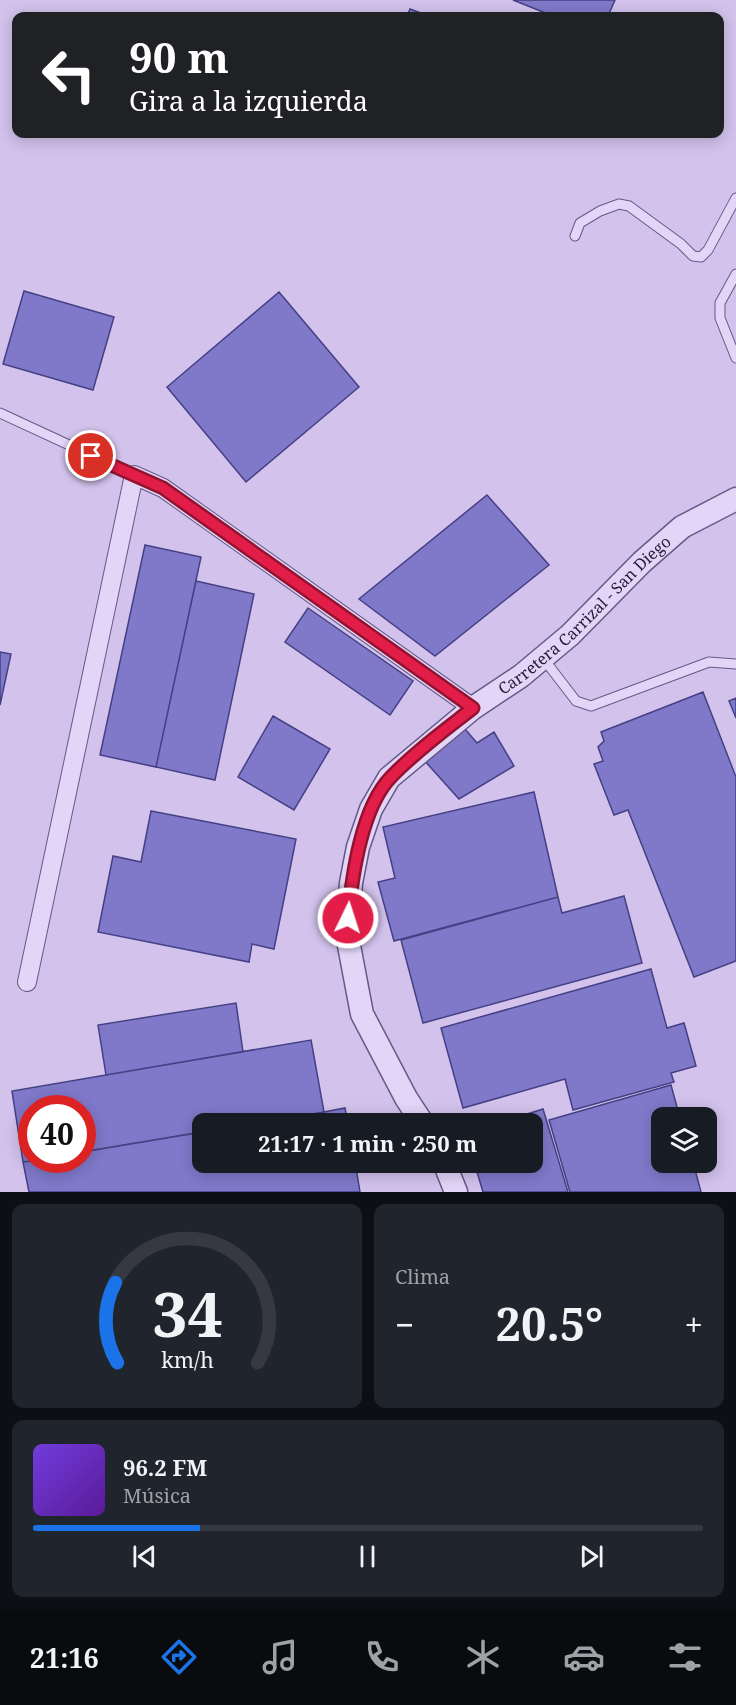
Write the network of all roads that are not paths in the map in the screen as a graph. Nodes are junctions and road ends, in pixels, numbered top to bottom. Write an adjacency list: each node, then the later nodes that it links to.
1 (736, 198): 2 (lane)
2 (575, 236)
3 (736, 274): 4 (lane)
4 (736, 358)
5 (0, 414): 6 (lane)
6 (134, 475): 10 (street); 11 (street)
7 (736, 499): 8 (street, Carretera Carrizal - San Diego)
8 (543, 658): 9 (lane); 10 (street, Carretera Carrizal - San Diego)
9 (736, 663)
10 (473, 708): 12 (street, Carretera Carrizal - San Diego)
11 (27, 982)
12 (415, 1113)
13 (448, 1173): 14 (street)
14 (456, 1192)

